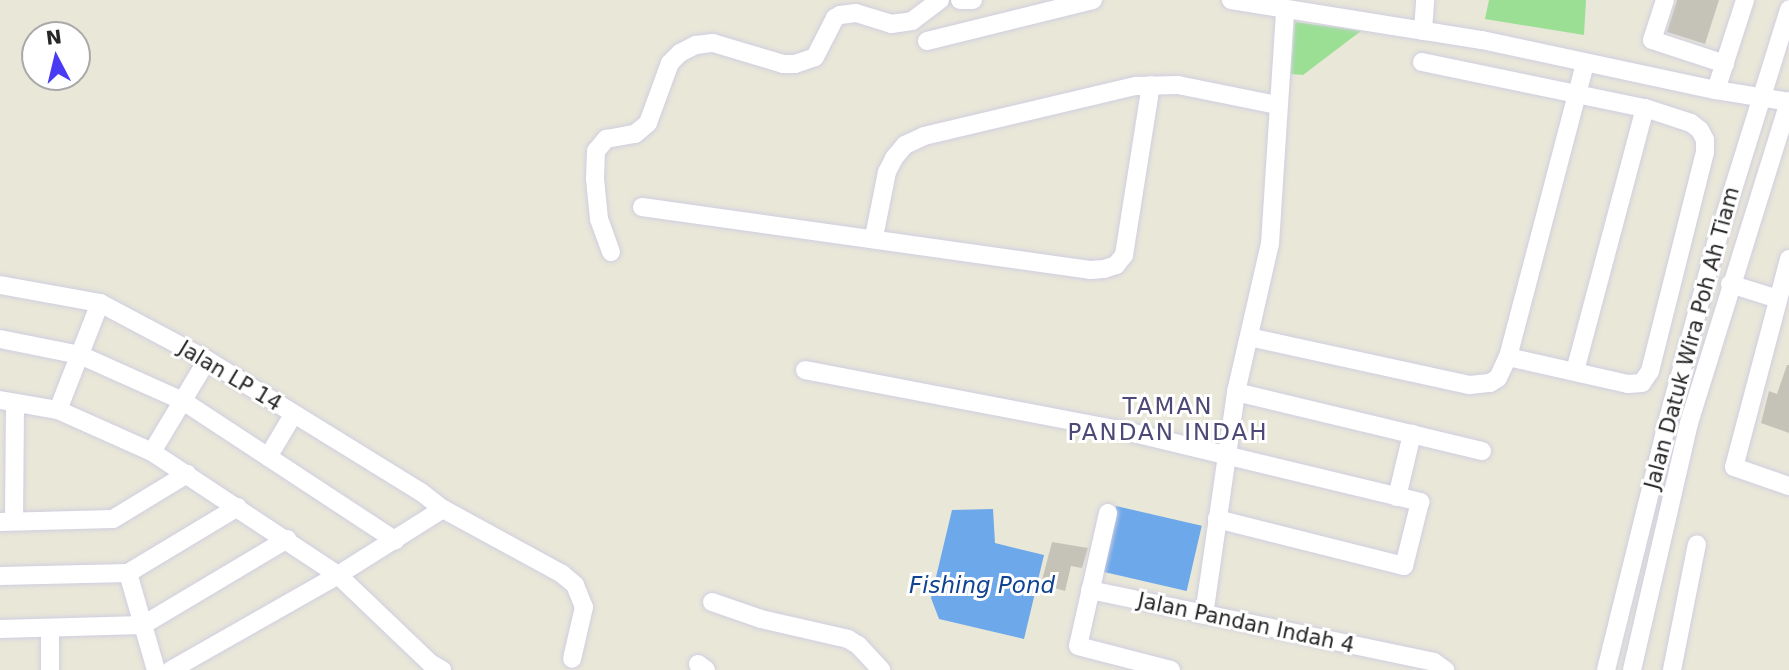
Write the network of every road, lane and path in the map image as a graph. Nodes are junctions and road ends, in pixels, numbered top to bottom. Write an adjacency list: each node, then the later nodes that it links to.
1 (940, 0): 23 (street)
2 (1093, 0): 10 (street)
3 (1231, 0): 8 (street)
4 (1664, 0): 13 (street)
5 (1745, 0): 13 (street)
6 (1421, 1): 9 (street)
7 (1789, 9): 17 (street, Jalan Datuk Wira Poh Ah Tiam)
8 (1285, 10): 9 (street); 19 (street)
9 (1423, 31): 12 (street)
10 (927, 41)
11 (1422, 62): 16 (street)
12 (1585, 63): 15 (street); 16 (street)
13 (1725, 64): 15 (street)
14 (1152, 85): 19 (street); 22 (street); 22 (street)
15 (1716, 90): 17 (street)
16 (1577, 93): 20 (street); 32 (street)
17 (1761, 96): 18 (street); 41 (street, Jalan Datuk Wira Poh Ah Tiam)
18 (1789, 101): 26 (street, Jalan Datuk Wira Poh Ah Tiam)
19 (1277, 105): 29 (street)
20 (1645, 108): 35 (street); 35 (street)
21 (642, 206): 22 (street)
22 (874, 237)
23 (611, 252)
24 (1789, 259): 27 (street)
25 (0, 285): 28 (street, Jalan LP 14)
26 (1730, 285): 27 (street); 42 (street, Jalan Datuk Wira Poh Ah Tiam)
27 (1778, 299): 49 (street)
28 (100, 303): 31 (street); 33 (street, Jalan LP 14)
29 (1249, 337): 32 (street); 36 (street)
30 (0, 339): 31 (street)
31 (79, 355): 38 (street); 39 (street)
32 (1508, 357): 35 (street)
33 (207, 360): 38 (street); 40 (street, Jalan LP 14)
34 (805, 370): 46 (street)
35 (1574, 371)
36 (1236, 392): 43 (street); 46 (street)
37 (7, 401): 39 (street); 55 (street)
38 (183, 401): 45 (street); 47 (street)
39 (58, 410): 45 (street)
40 (293, 415): 47 (street); 52 (street, Jalan LP 14)
41 (1668, 419): 42 (street); 76 (street, Jalan Datuk Wira Poh Ah Tiam)
42 (1689, 423): 77 (street, Jalan Datuk Wira Poh Ah Tiam)
43 (1412, 434): 44 (street); 50 (street)
44 (1482, 451)
45 (152, 452): 48 (street)
46 (1226, 454): 50 (street); 54 (street)
47 (268, 457): 57 (street)
48 (187, 474): 51 (street); 55 (street)
49 (1789, 486)
50 (1397, 497): 54 (street)
51 (238, 507): 56 (street); 59 (street)
52 (443, 509): 57 (street); 68 (street, Jalan LP 14)
53 (1108, 513): 62 (street)
54 (1217, 519): 64 (street)
55 (7, 522)
56 (287, 539): 60 (street); 65 (street)
57 (395, 540): 60 (street)
58 (1697, 544): 78 (street)
59 (128, 573): 61 (street); 65 (street)
60 (338, 575): 72 (street); 73 (street)
61 (0, 576)
62 (1090, 590): 64 (street, Jalan Pandan Indah 4); 75 (street)
63 (712, 602): 74 (street)
64 (1203, 615): 69 (street, Jalan Pandan Indah 4)
65 (144, 625): 66 (street); 71 (street)
66 (50, 628): 67 (street); 70 (street)
67 (0, 629)
68 (572, 659)
69 (1443, 668)
70 (50, 670)
71 (156, 670)
72 (171, 670)
73 (442, 670)
74 (881, 670)
75 (1171, 670)
76 (1606, 670)
77 (1632, 670)
78 (1672, 670)

